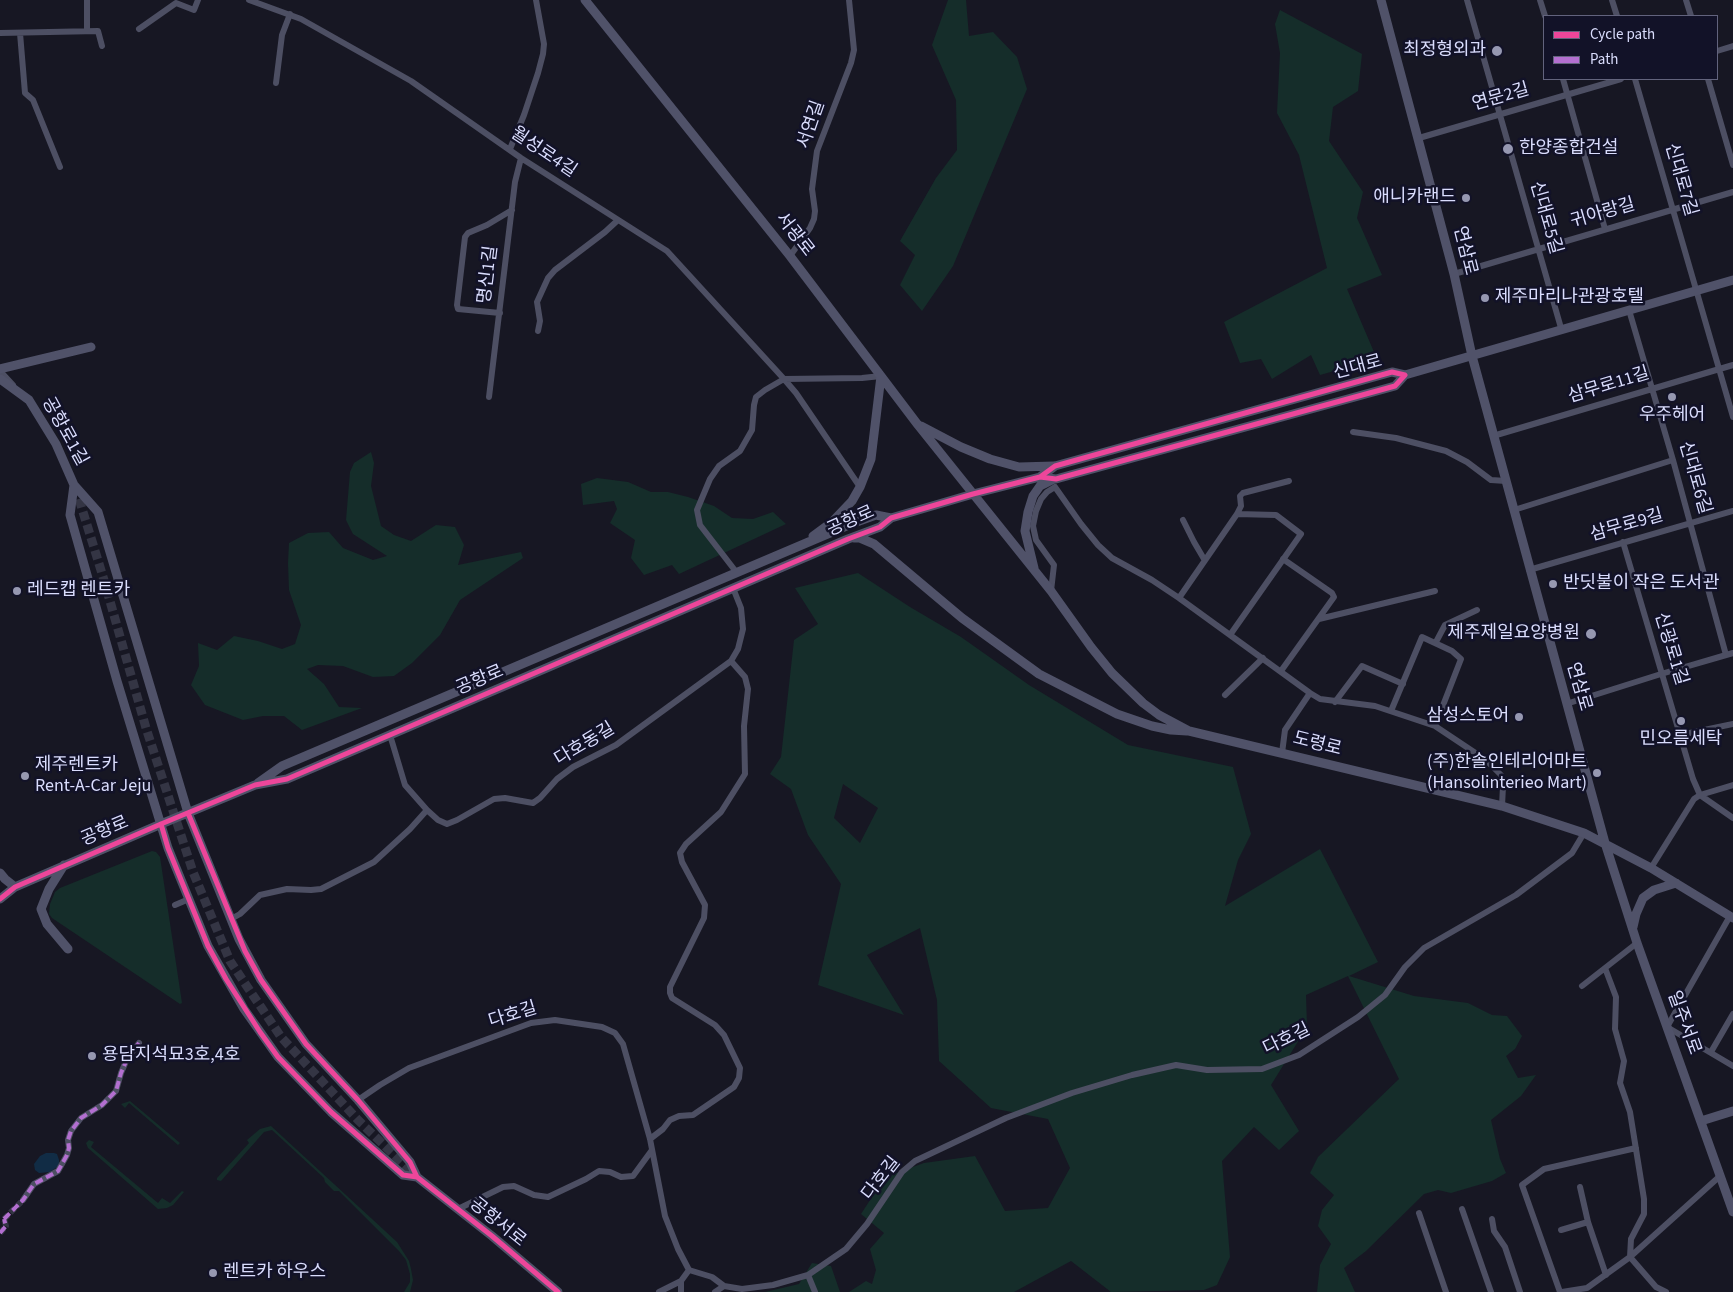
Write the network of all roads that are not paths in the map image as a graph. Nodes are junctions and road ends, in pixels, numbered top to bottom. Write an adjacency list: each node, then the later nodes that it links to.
1 (87, 0): 17 (street)
2 (198, 0): 16 (street)
3 (249, 0): 12 (street, 월성로4길)
4 (536, 0): 31 (street)
5 (585, 0): 41 (street, 서광로)
6 (849, 0): 41 (street, 서연길)
7 (1381, 0): 30 (street, 연삼로)
8 (1467, 0): 29 (street, 신대로5길)
9 (1540, 0): 13 (street)
10 (1612, 0): 14 (street)
11 (1686, 0): 15 (street)
12 (290, 14): 27 (street); 31 (street, 월성로4길)
13 (1545, 15)
14 (1616, 15)
15 (1690, 15)
16 (139, 28)
17 (87, 31): 18 (street); 20 (street)
18 (20, 33): 19 (street); 34 (street)
19 (0, 34)
20 (102, 46)
21 (1733, 46): 22 (street)
22 (1718, 50)
23 (1563, 80): 28 (street)
24 (1617, 80): 28 (street, 연문2길)
25 (1635, 80): 36 (street, 신대로7길)
26 (1708, 80): 33 (street)
27 (276, 83)
28 (1567, 94): 29 (street, 연문2길); 39 (street)
29 (1500, 114): 30 (street, 연문2길); 40 (street, 신대로5길)
30 (1419, 138): 42 (street, 연삼로)
31 (510, 150): 32 (street, 월성로4길)
32 (522, 158): 37 (street, 명신1길); 38 (street, 월성로4길)
33 (1733, 165)
34 (60, 167)
35 (1733, 192): 36 (street, 귀아랑길)
36 (1673, 209): 39 (street, 귀아랑길); 44 (street, 신대로7길)
37 (512, 210): 46 (street, 명신1길); 46 (street)
38 (618, 220): 48 (street); 57 (street, 월성로4길)
39 (1606, 229): 40 (street, 귀아랑길)
40 (1538, 249): 42 (street, 귀아랑길); 47 (street, 신대로5길)
41 (790, 256): 55 (street, 서광로)
42 (1454, 274): 50 (street, 연삼로)
43 (1733, 280): 44 (street, 신대로)
44 (1696, 290): 45 (street, 신대로); 52 (street, 신대로7길)
45 (1630, 310): 47 (street, 신대로); 58 (street, 신대로6길)
46 (500, 313): 60 (street, 명신1길)
47 (1561, 328): 50 (street, 신대로)
48 (538, 331)
49 (91, 347): 53 (street)
50 (1472, 356): 54 (street, 신대로); 64 (street, 연삼로)
51 (1733, 366): 52 (street, 삼무로11길)
52 (1720, 369): 58 (street, 삼무로11길); 61 (street, 신대로7길)
53 (0, 370): 59 (street)
54 (1405, 375): 66 (street, 신대로); 68 (street, 신대로)
55 (881, 376): 57 (street); 62 (street, 서광로); 72 (street)
56 (0, 378): 59 (street, 공항로1길)
57 (784, 379): 72 (street, 월성로4길); 87 (street)
58 (1653, 388): 64 (street, 삼무로11길); 65 (street, 신대로6길)
59 (22, 394): 71 (street, 공항로1길)
60 (489, 396)
61 (1733, 417)
62 (918, 425): 66 (street); 73 (street, 서광로)
63 (1354, 432): 70 (street)
64 (1493, 436): 70 (street, 연삼로)
65 (1673, 460): 74 (street); 79 (street, 신대로6길)
66 (1054, 466): 67 (street, 신대로)
67 (1040, 477): 68 (street, 신대로); 73 (street, 신대로)
68 (1056, 478): 86 (street)
69 (1289, 481): 76 (street)
70 (1506, 481): 74 (street, 연삼로)
71 (74, 485): 120 (street); 122 (street)
72 (860, 487): 82 (street)
73 (972, 494): 77 (street, 공항로); 86 (street, 도령로)
74 (1514, 510): 85 (street, 연삼로)
75 (1733, 511): 79 (street, 삼무로9길)
76 (1237, 514): 83 (street); 84 (street)
77 (891, 518): 80 (street, 공항로); 82 (street, 공항로)
78 (1183, 520): 83 (street)
79 (1691, 523): 81 (street, 삼무로9길); 96 (street, 신대로6길)
80 (848, 539): 88 (street, 공항로); 111 (street)
81 (1623, 542): 85 (street, 삼무로9길); 100 (street, 신광로1길)
82 (801, 546): 87 (street, 공항로)
83 (1204, 559): 91 (street)
84 (1283, 559): 93 (street); 94 (street)
85 (1529, 570): 105 (street, 연삼로)
86 (1034, 571): 89 (street, 도령로)
87 (737, 573): 115 (street, 공항로)
88 (733, 588): 98 (street); 112 (street, 공항로)
89 (1051, 591): 91 (street); 111 (street, 도령로)
90 (1435, 592): 93 (street)
91 (1179, 598): 94 (street)
92 (1476, 610): 95 (street)
93 (1319, 619): 99 (street)
94 (1230, 635): 97 (street)
95 (1436, 642): 101 (street); 106 (street)
96 (1730, 654): 100 (street)
97 (1263, 658): 99 (street); 103 (street)
98 (732, 661): 119 (street, 다호동길); 148 (street)
99 (1281, 671): 102 (street)
100 (1661, 674): 105 (street); 113 (street, 신광로1길)
101 (1403, 684): 104 (street); 107 (street)
102 (1310, 693): 104 (street); 114 (street)
103 (1225, 695)
104 (1335, 702): 107 (street)
105 (1566, 704): 124 (street, 연삼로)
106 (1442, 707): 108 (street); 110 (street)
107 (1391, 711): 110 (street)
108 (1470, 718)
109 (1733, 724): 113 (street)
110 (1435, 726): 118 (street)
111 (1189, 731): 114 (street, 도령로)
112 (390, 735): 115 (street, 공항로); 119 (street)
113 (1680, 735): 117 (street, 신광로1길)
114 (1282, 753): 118 (street, 도령로)
115 (255, 785): 120 (street, 공항로)
116 (1733, 785): 117 (street)
117 (1700, 795): 121 (street); 126 (street)
118 (1502, 806): 123 (street, 도령로)
119 (426, 810): 134 (street)
120 (188, 813): 122 (street, 공항로); 134 (street)
121 (1733, 818)
122 (161, 824): 125 (street, 공항로); 131 (street)
123 (1584, 833): 124 (street, 도령로); 164 (street, 다호길)
124 (1604, 843): 126 (street, 도령로); 135 (street, 일주서로)
125 (64, 865): 129 (street, 공항로); 137 (street)
126 (1651, 868): 128 (street, 도령로)
127 (0, 873): 129 (street)
128 (1676, 883): 133 (street, 도령로); 135 (street)
129 (15, 887): 130 (street, 공항로)
130 (0, 899)
131 (189, 899): 132 (street); 152 (street)
132 (175, 905)
133 (1731, 917): 141 (street)
134 (231, 919): 145 (street)
135 (1633, 929): 136 (street, 일주서로)
136 (1637, 943): 138 (street); 141 (street, 일주서로)
137 (68, 949)
138 (1605, 968): 139 (street); 149 (street)
139 (1582, 986)
140 (1733, 1014): 143 (street)
141 (1667, 1027): 143 (street); 147 (street, 일주서로)
142 (139, 1043): 154 (street)
143 (1711, 1052): 144 (street)
144 (1733, 1066)
145 (358, 1100): 148 (street, 다호길); 152 (street)
146 (1733, 1110): 147 (street)
147 (1701, 1121): 151 (street, 일주서로)
148 (650, 1139): 150 (street, 다호길)
149 (1636, 1148): 162 (street); 176 (street)
150 (652, 1150): 155 (street); 163 (street, 다호길)
151 (1720, 1176): 157 (street, 일주서로); 162 (street)
152 (417, 1177): 155 (street, 공항서로)
153 (1580, 1186): 160 (street)
154 (23, 1200)
155 (458, 1209): 168 (street, 공항서로)
156 (1462, 1209): 174 (street)
157 (1733, 1212)
158 (1419, 1213): 173 (street)
159 (1492, 1219): 175 (street)
160 (1588, 1222): 161 (street); 165 (street)
161 (1561, 1230)
162 (1630, 1257): 165 (street); 177 (street)
163 (690, 1270): 166 (street); 167 (street, 다호길)
164 (808, 1275): 167 (street, 다호길); 172 (street)
165 (1606, 1275): 176 (street)
166 (681, 1281): 169 (street); 170 (street)
167 (724, 1286): 171 (street)
168 (558, 1292)
169 (658, 1292)
170 (681, 1292)
171 (715, 1292)
172 (815, 1292)
173 (1446, 1292)
174 (1491, 1292)
175 (1520, 1292)
176 (1561, 1292)
177 (1666, 1292)

